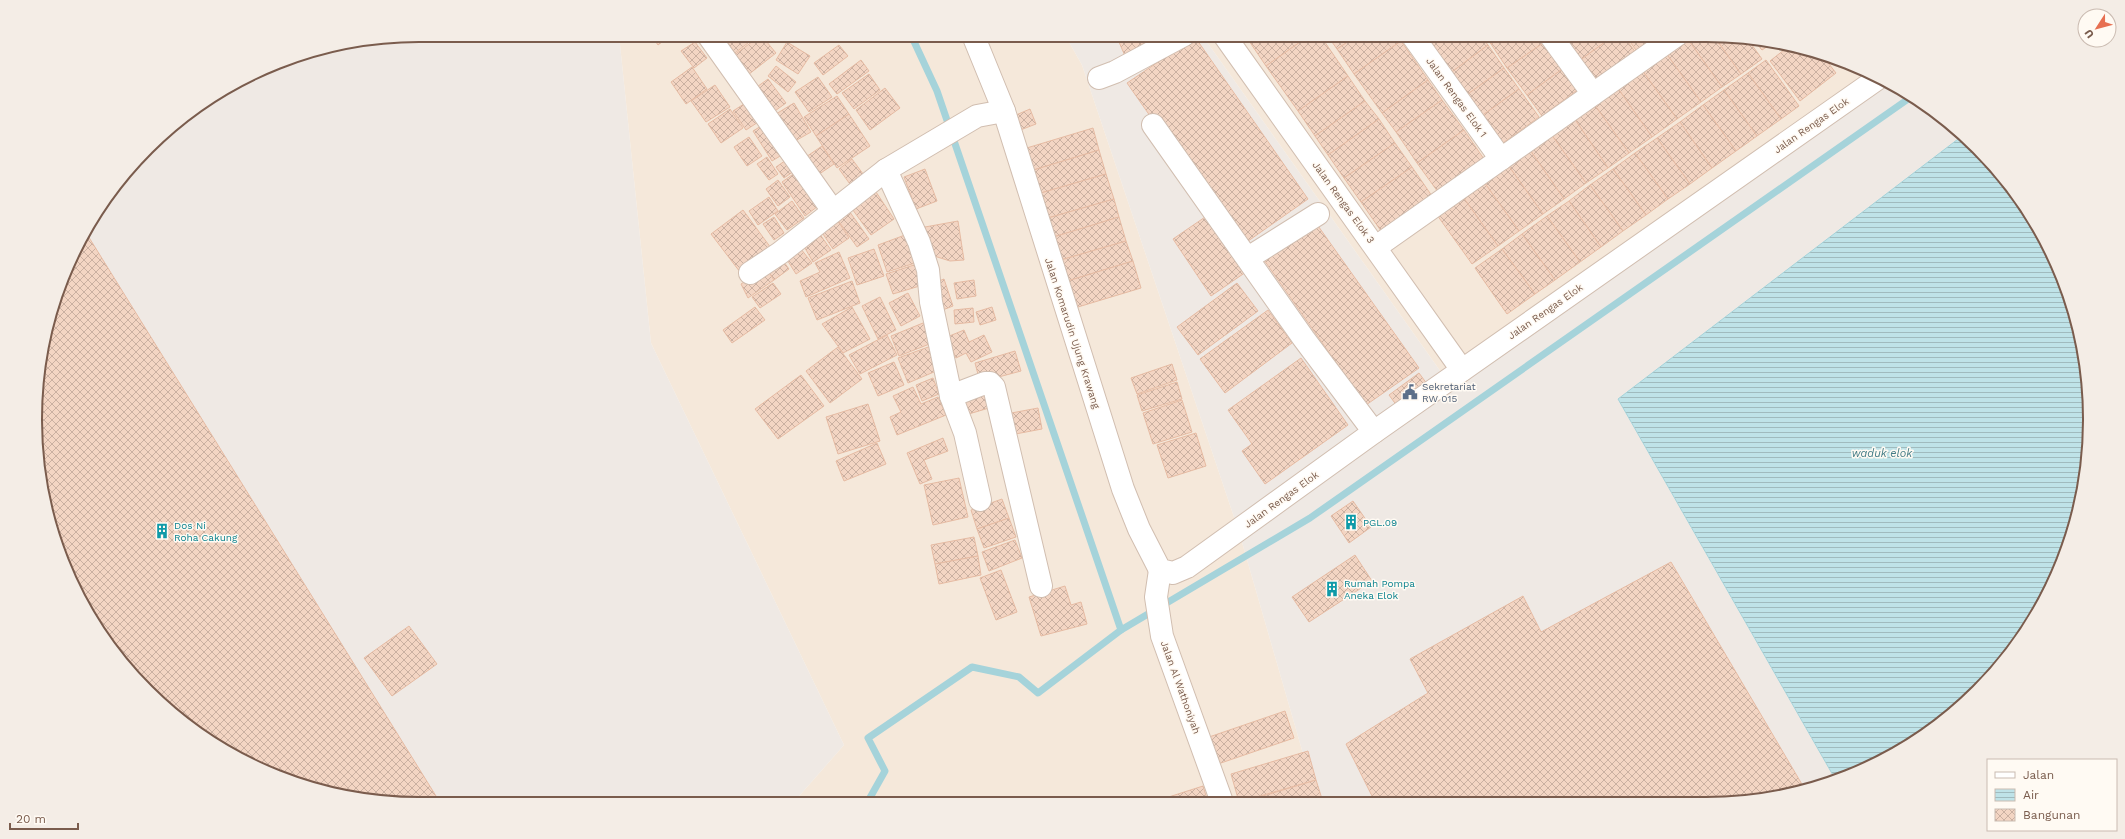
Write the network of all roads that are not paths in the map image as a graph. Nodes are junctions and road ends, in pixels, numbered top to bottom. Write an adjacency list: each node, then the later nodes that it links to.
1 (713, 42): 15 (street)
2 (976, 42): 11 (street, Jalan Komarudin Ujung Krawang)
3 (1171, 42): 8 (street)
4 (1232, 42): 17 (street, Jalan Rengas Elok 3)
5 (1417, 42): 13 (street, Jalan Rengas Elok 1)
6 (1555, 42): 10 (street)
7 (1668, 42): 10 (street)
8 (1099, 78)
9 (1870, 80): 20 (street, Jalan Rengas Elok)
10 (1593, 94): 13 (street)
11 (1004, 111): 14 (street); 24 (street, Jalan Komarudin Ujung Krawang)
12 (1153, 125): 18 (street)
13 (1501, 159): 17 (street)
14 (886, 170): 15 (street); 21 (street)
15 (833, 211): 19 (street)
16 (1318, 214): 18 (street)
17 (1376, 247): 20 (street, Jalan Rengas Elok 3)
18 (1248, 258): 22 (street)
19 (750, 273)
20 (1462, 370): 22 (street, Jalan Rengas Elok)
21 (951, 396): 23 (street); 25 (street)
22 (1374, 432): 24 (street, Jalan Rengas Elok)
23 (980, 500)
24 (1160, 570): 26 (street, Jalan Al Wathoniyah)
25 (1041, 586)
26 (1220, 797)

